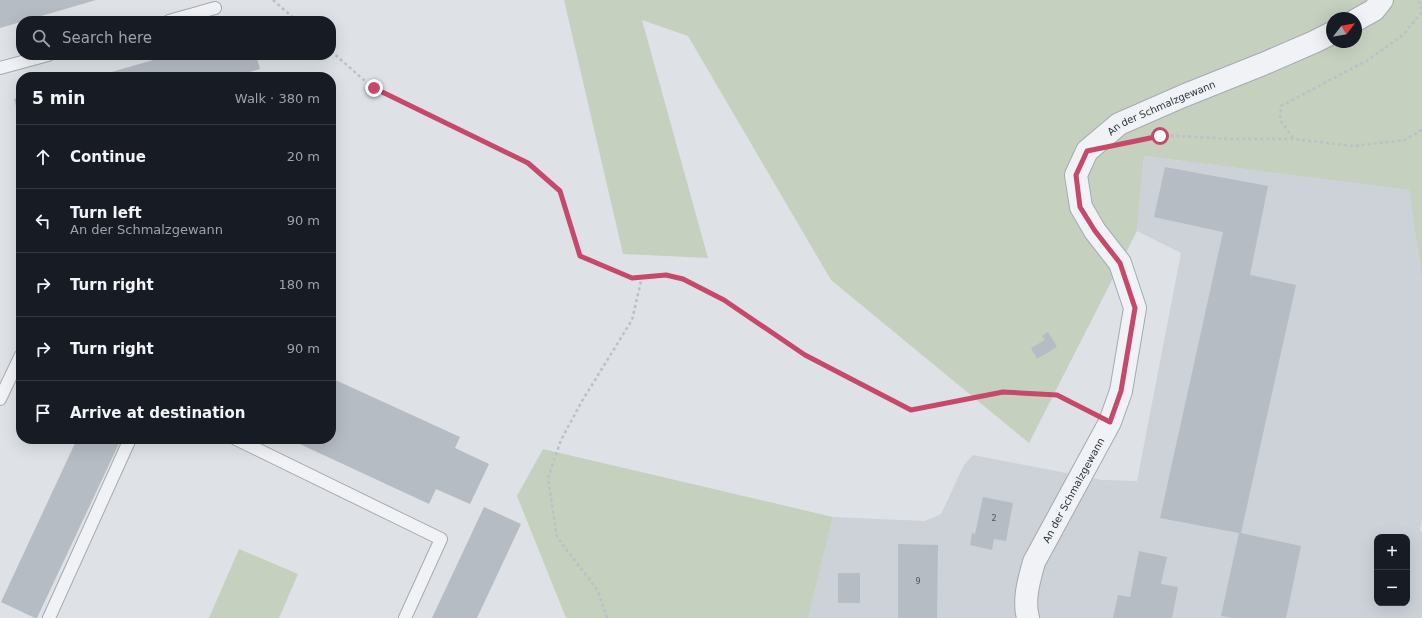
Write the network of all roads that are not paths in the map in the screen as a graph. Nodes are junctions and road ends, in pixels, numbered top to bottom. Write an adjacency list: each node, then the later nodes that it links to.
1 (1382, 0): 4 (street)
2 (215, 8): 3 (lane)
3 (187, 16)
4 (1362, 17)
5 (1326, 36): 14 (street, An der Schmalzgewann)
6 (30, 60): 7 (lane)
7 (0, 68)
8 (16, 365): 9 (lane)
9 (0, 399)
10 (128, 444): 12 (lane)
11 (246, 444): 13 (lane)
12 (49, 618)
13 (405, 618)
14 (1028, 618)

